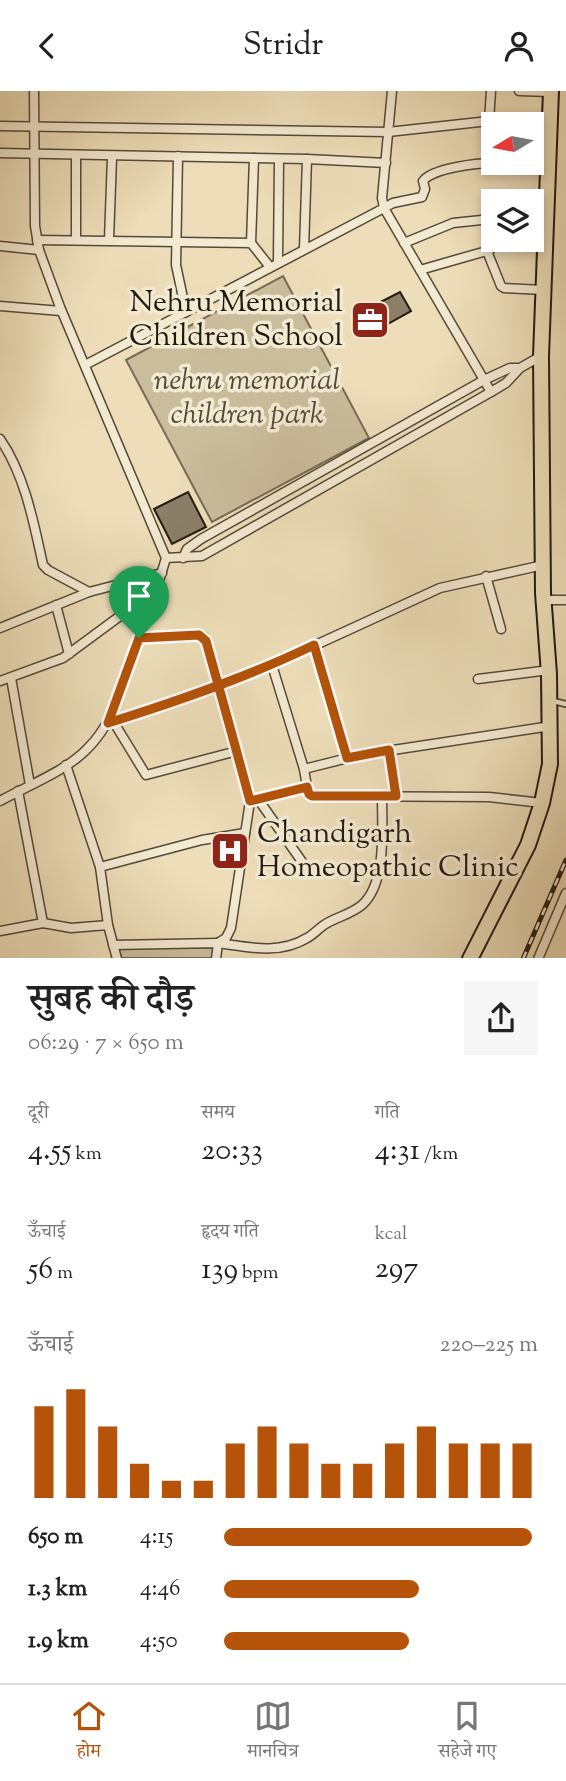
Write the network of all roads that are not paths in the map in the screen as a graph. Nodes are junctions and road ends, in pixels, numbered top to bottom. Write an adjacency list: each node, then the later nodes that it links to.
1 (34, 91): 7 (street)
2 (393, 91): 8 (street)
3 (491, 91): 8 (street)
4 (519, 91): 5 (street)
5 (551, 91): 20 (main road)
6 (0, 126): 7 (street)
7 (34, 127): 8 (street); 10 (street)
8 (388, 132): 17 (street)
9 (0, 153): 10 (street)
10 (34, 154): 11 (street); 24 (street)
11 (76, 156): 12 (street); 25 (street)
12 (112, 156): 13 (street); 26 (street)
13 (178, 156): 14 (street); 27 (street)
14 (254, 158): 15 (street); 28 (street)
15 (279, 159): 16 (street); 36 (street)
16 (307, 159): 17 (street); 31 (street)
17 (386, 163): 22 (street)
18 (481, 165): 22 (street)
19 (544, 166): 20 (street)
20 (548, 166): 21 (main road)
21 (544, 189)
22 (384, 208): 29 (street); 31 (street)
23 (481, 219): 29 (street)
24 (37, 240): 25 (street); 32 (street)
25 (76, 240): 26 (street)
26 (109, 240): 27 (street)
27 (176, 242): 28 (street); 41 (street)
28 (251, 243): 36 (street)
29 (404, 243): 37 (street)
30 (0, 246): 32 (street)
31 (304, 249): 36 (street)
32 (39, 250): 40 (street)
33 (483, 252): 37 (street)
34 (486, 252): 38 (street)
35 (541, 252): 38 (main road)
36 (274, 264): 41 (street)
37 (420, 270): 45 (street)
38 (544, 290): 42 (main road)
39 (0, 306): 40 (street)
40 (61, 311): 43 (street)
41 (186, 312): 43 (street)
42 (541, 356): 44 (street); 52 (main road)
43 (85, 366): 50 (street)
44 (520, 367): 45 (street); 46 (street)
45 (484, 380): 46 (street); 48 (street)
46 (491, 392): 49 (street)
47 (0, 439): 56 (street)
48 (362, 450): 49 (street); 51 (street)
49 (368, 461): 51 (street)
50 (166, 558): 51 (street); 53 (street)
51 (183, 558)
52 (543, 565): 54 (street); 57 (main road)
53 (162, 573): 55 (street); 56 (street)
54 (485, 576): 61 (street); 63 (street)
55 (158, 589): 62 (street); 64 (street)
56 (89, 592): 59 (street)
57 (543, 600): 58 (street); 66 (main road)
58 (566, 600)
59 (56, 605): 60 (street); 64 (street)
60 (0, 628)
61 (501, 629)
62 (139, 638): 70 (street); 73 (street)
63 (314, 645): 65 (street); 77 (street)
64 (69, 654): 67 (street)
65 (272, 665): 70 (street); 79 (street)
66 (549, 670): 68 (street); 71 (main road)
67 (11, 678): 69 (street); 80 (street)
68 (478, 679)
69 (0, 681)
70 (218, 686): 73 (street); 76 (street)
71 (550, 701): 72 (lane); 74 (main road)
72 (566, 703)
73 (110, 722): 76 (street); 78 (street)
74 (551, 726): 75 (street); 87 (main road)
75 (389, 750): 77 (street); 84 (street)
76 (237, 751): 85 (street)
77 (347, 758): 79 (street)
78 (66, 765): 80 (street); 90 (street)
79 (304, 769): 81 (street)
80 (30, 785): 82 (street)
81 (307, 787): 83 (street); 85 (street)
82 (18, 791): 86 (street); 92 (street)
83 (382, 796): 84 (street); 95 (street)
84 (396, 796): 87 (street)
85 (254, 800): 88 (street); 89 (street)
86 (0, 801)
87 (541, 803): 99 (main road)
88 (245, 833): 90 (street); 95 (street)
89 (305, 866)
90 (100, 867): 93 (street)
91 (566, 893): 100 (street)
92 (43, 923): 93 (street); 94 (street)
93 (108, 925): 96 (street)
94 (0, 931)
95 (218, 943): 96 (street); 98 (street)
96 (113, 945): 97 (street)
97 (117, 958)
98 (216, 958)
99 (470, 958)
100 (538, 958)

